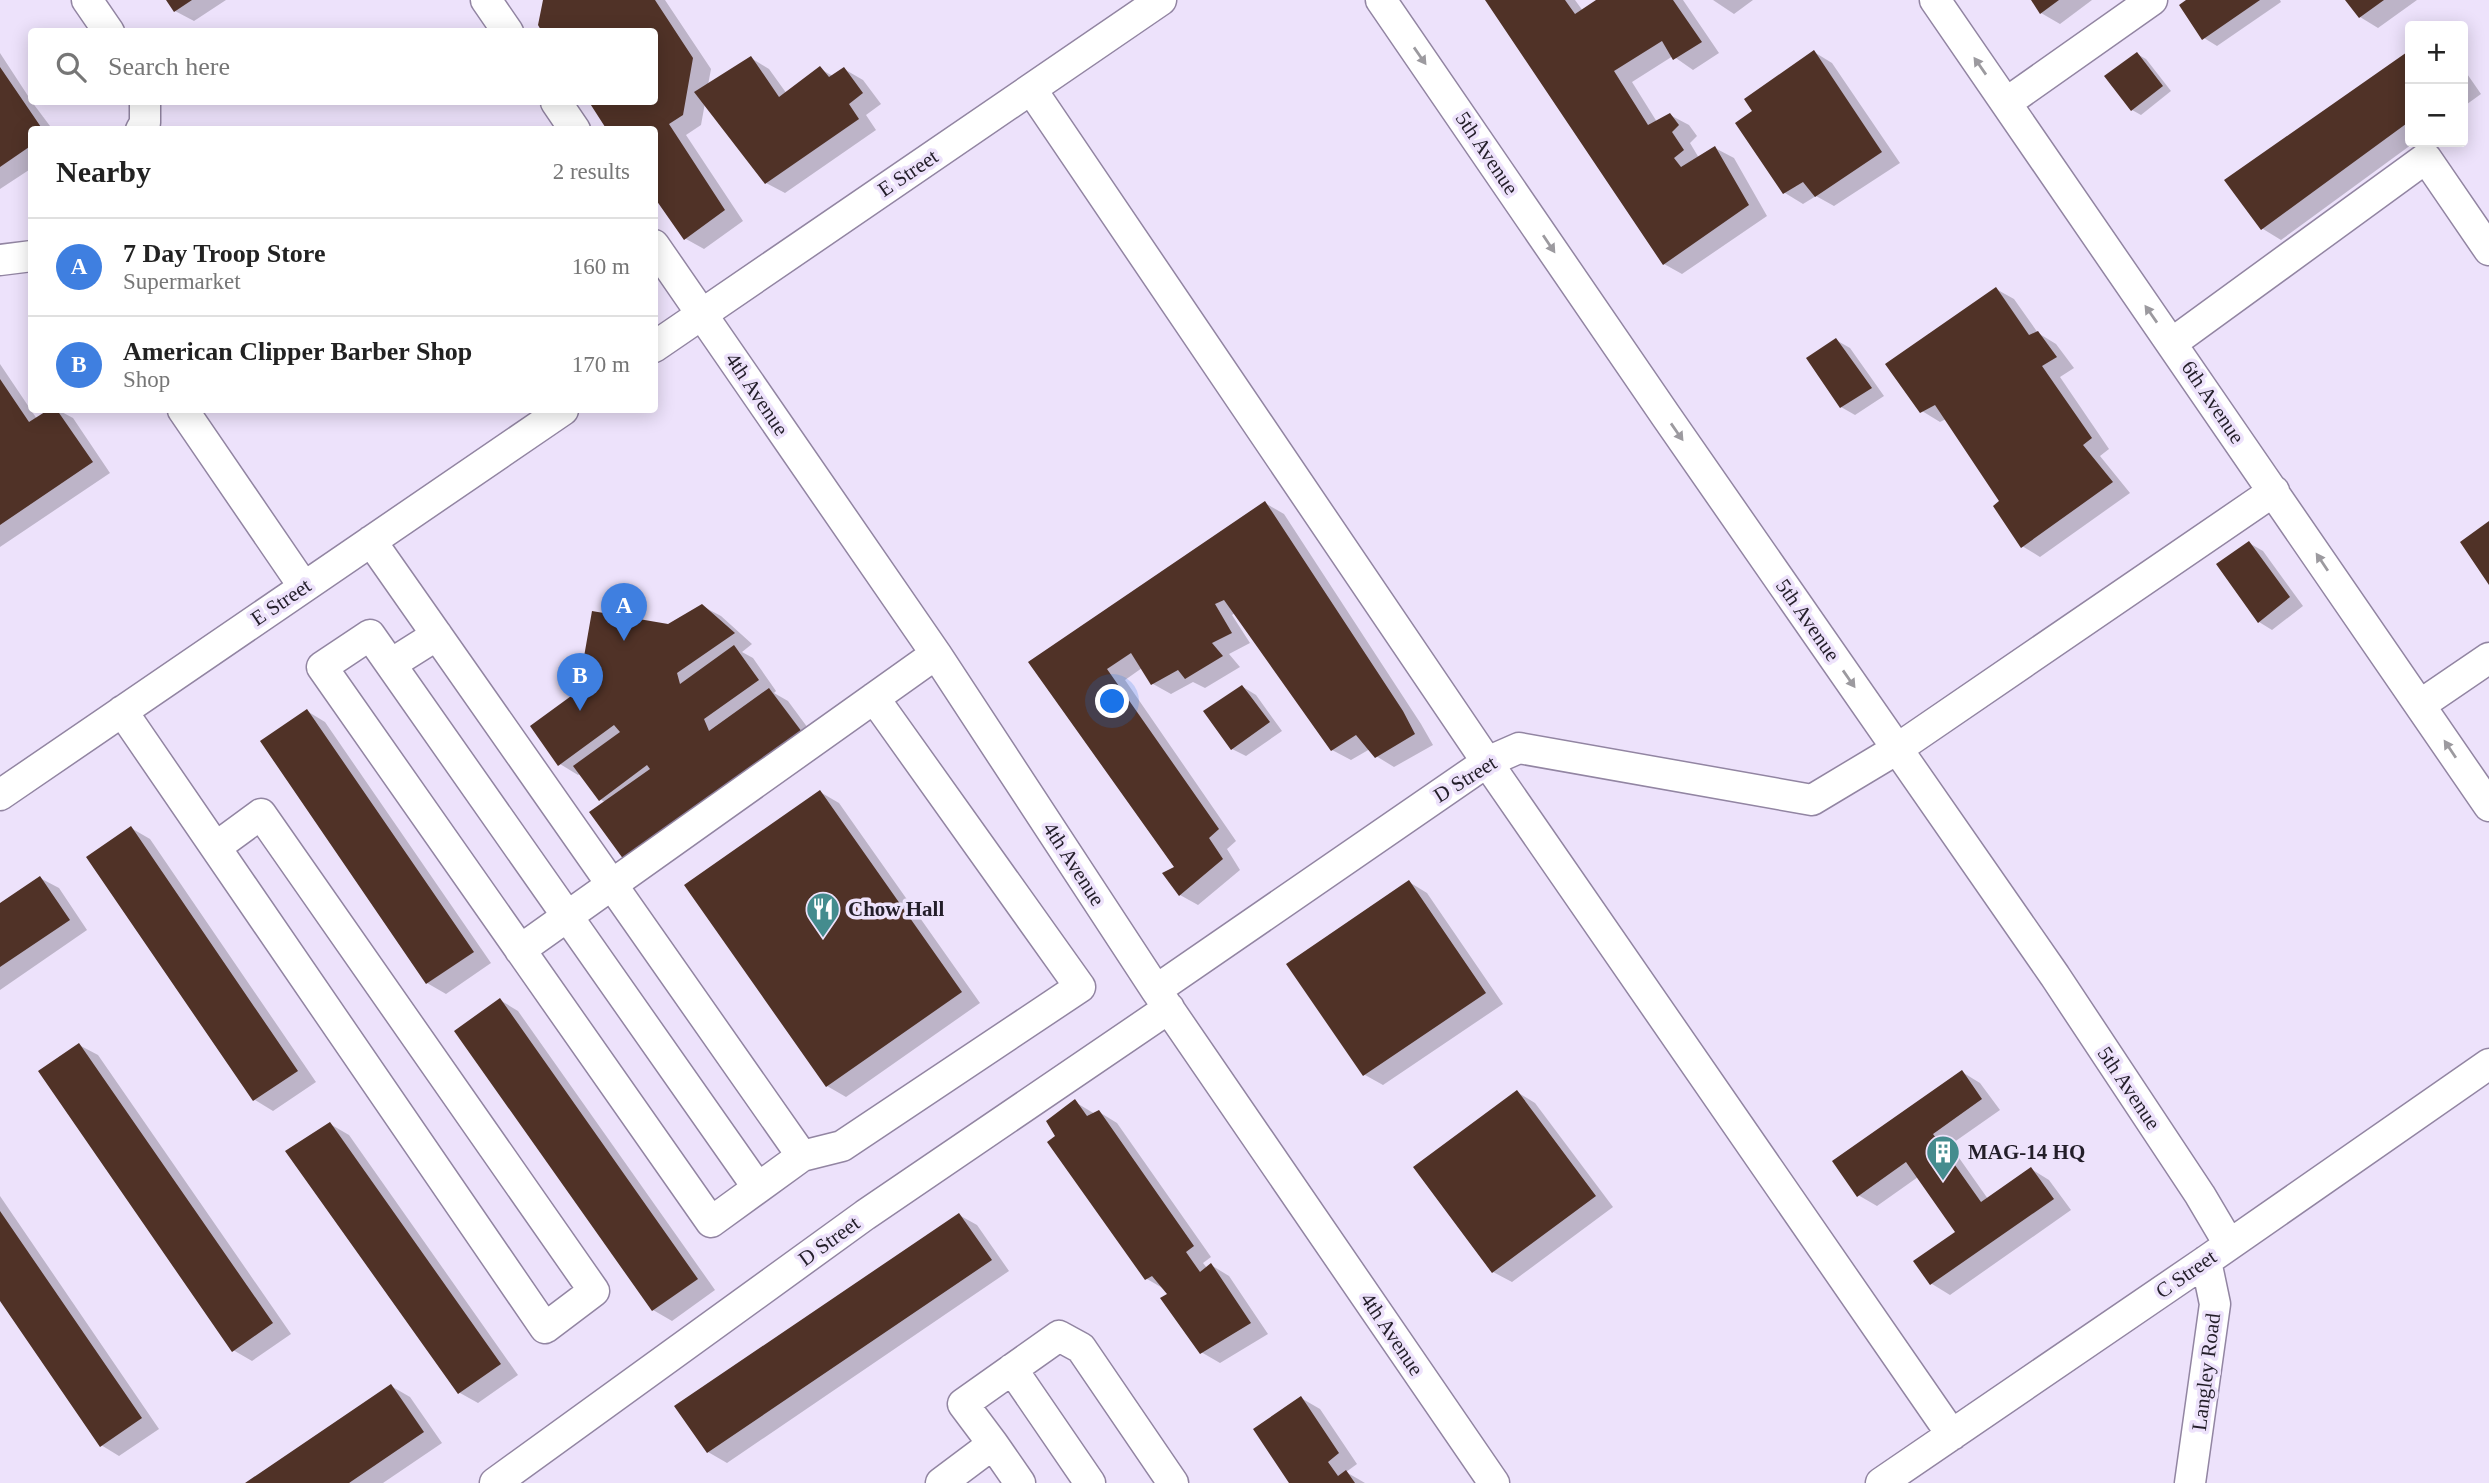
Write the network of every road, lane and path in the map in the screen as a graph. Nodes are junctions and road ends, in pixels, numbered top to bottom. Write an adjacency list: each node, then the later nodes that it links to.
1 (87, 0): 7 (street)
2 (486, 0): 8 (street)
3 (1161, 0): 9 (street, E Street)
4 (1381, 0): 32 (street, 5th Avenue, one-way to 32)
5 (1935, 0): 10 (street, 6th Avenue, one-way to 5)
6 (2152, 0): 10 (street)
7 (106, 28)
8 (505, 28)
9 (1031, 89): 17 (street, E Street); 33 (street)
10 (2006, 103): 18 (street, 6th Avenue, one-way to 10)
11 (145, 105): 13 (street)
12 (558, 105): 14 (street)
13 (144, 126)
14 (572, 126)
15 (2489, 250): 18 (street)
16 (658, 251): 17 (street, 4th Avenue)
17 (702, 314): 19 (street, E Street); 26 (street, 4th Avenue)
18 (2172, 343): 22 (street, 6th Avenue)
19 (658, 344)
20 (185, 413): 24 (street)
21 (559, 413): 23 (street, E Street)
22 (2274, 491): 30 (street, 6th Avenue, one-way to 22); 32 (street, D Street)
23 (371, 541): 24 (street, E Street); 25 (street)
24 (304, 587): 31 (street, E Street)
25 (437, 635): 28 (street); 37 (street)
26 (936, 654): 29 (street); 40 (street, 4th Avenue)
27 (2489, 658): 30 (street)
28 (391, 664): 38 (street); 39 (street)
29 (874, 698): 37 (street); 42 (street)
30 (2420, 705): 35 (street, 6th Avenue, one-way to 30)
31 (122, 711): 34 (street, E Street); 36 (street)
32 (1897, 748): 33 (street, D Street); 44 (street, 5th Avenue)
33 (1487, 762): 40 (street, D Street); 46 (street)
34 (0, 795)
35 (2489, 806)
36 (216, 847): 36 (street)
37 (612, 885): 38 (street); 42 (street)
38 (568, 916): 39 (street); 43 (street)
39 (520, 950): 43 (street)
40 (1163, 999): 48 (street, D Street); 53 (street, 4th Avenue)
41 (2489, 1064): 44 (street, C Street)
42 (802, 1156): 43 (street)
43 (758, 1188)
44 (2218, 1252): 46 (street, C Street); 55 (street, Langley Road)
45 (1012, 1369): 47 (street); 51 (street); 52 (street)
46 (1952, 1435): 54 (street, C Street)
47 (993, 1444): 49 (street); 50 (street)
48 (495, 1483)
49 (941, 1483)
50 (1020, 1483)
51 (1090, 1483)
52 (1173, 1483)
53 (1494, 1483)
54 (1881, 1483)
55 (2190, 1483)

